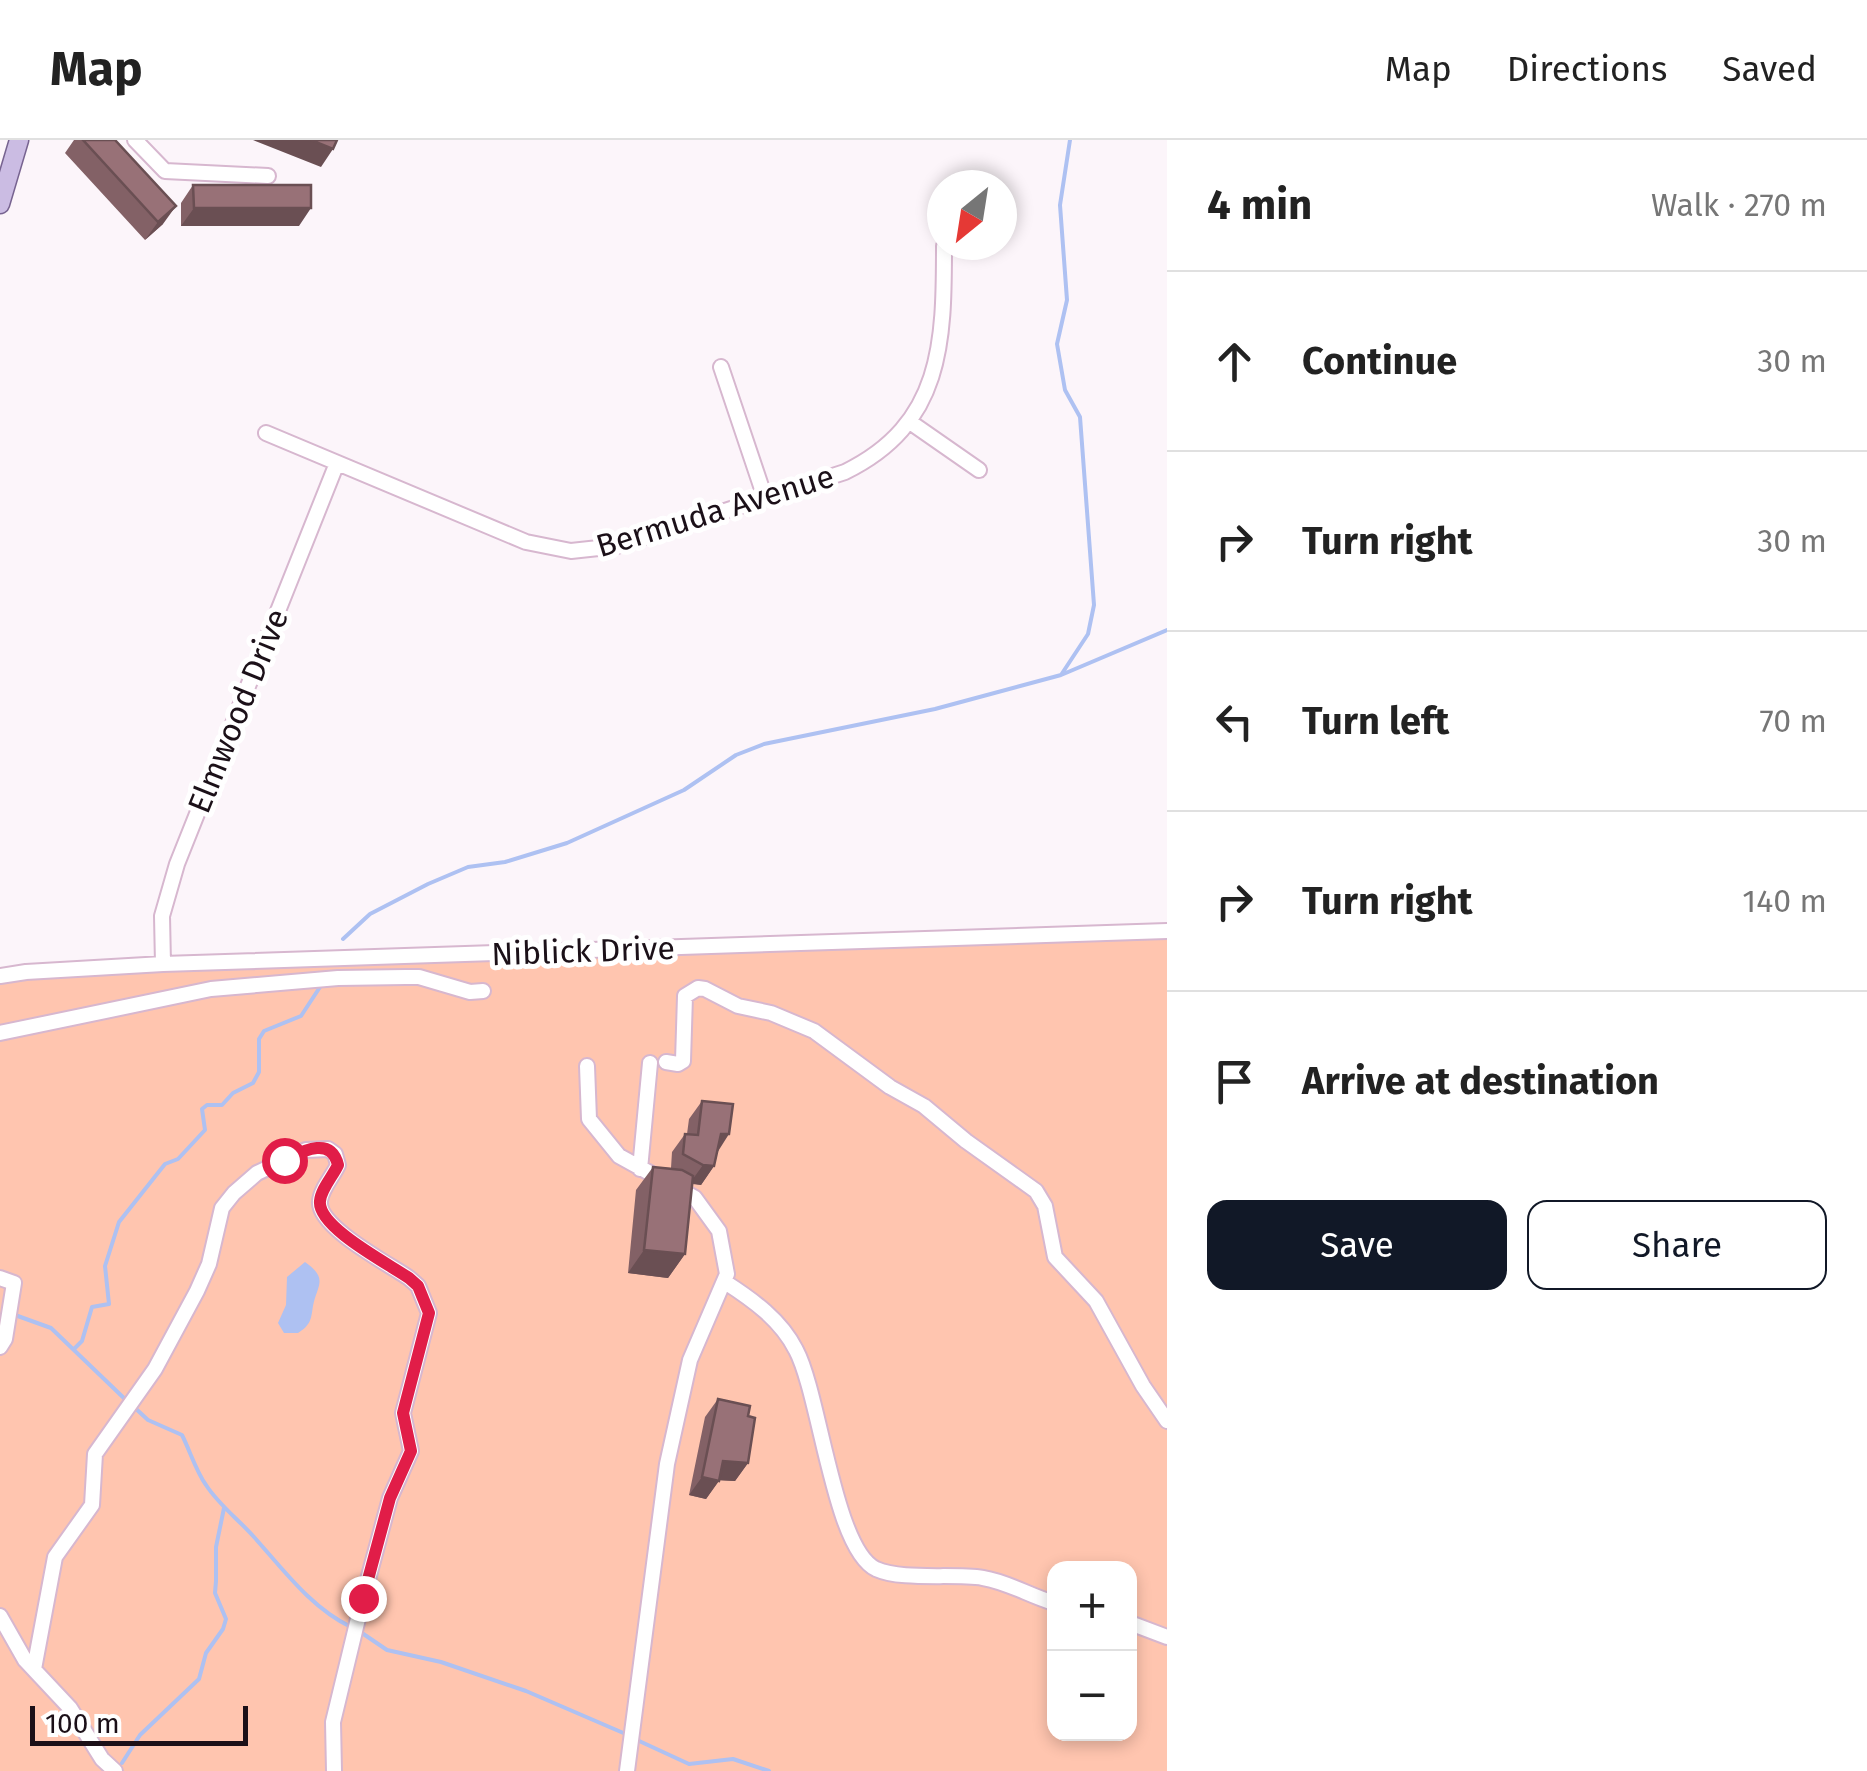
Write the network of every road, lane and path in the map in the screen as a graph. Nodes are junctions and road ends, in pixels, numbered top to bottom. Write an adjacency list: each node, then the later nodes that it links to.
1 (18, 140): 4 (main road)
2 (135, 140): 3 (street)
3 (268, 176)
4 (0, 204)
5 (944, 260): 7 (street, Bermuda Avenue)
6 (722, 367): 11 (street)
7 (910, 422): 10 (street); 11 (street, Bermuda Avenue)
8 (266, 433): 9 (street, Bermuda Avenue)
9 (337, 463): 11 (street, Bermuda Avenue); 13 (street, Elmwood Drive)
10 (979, 470)
11 (764, 498)
12 (1167, 931): 13 (street, Niblick Drive)
13 (163, 964): 14 (street, Niblick Drive)
14 (0, 976)
15 (483, 991): 16 (street)
16 (0, 1033)
17 (650, 1062): 20 (street)
18 (666, 1062): 24 (street)
19 (587, 1066): 20 (street)
20 (640, 1169): 22 (street)
21 (0, 1278): 23 (street)
22 (725, 1282): 25 (street); 30 (street)
23 (3, 1343)
24 (1167, 1421)
25 (1047, 1600)
26 (0, 1616): 29 (street)
27 (1137, 1626): 28 (street)
28 (1167, 1637)
29 (34, 1669): 31 (street); 32 (street)
30 (628, 1763)
31 (115, 1771)
32 (334, 1771)

